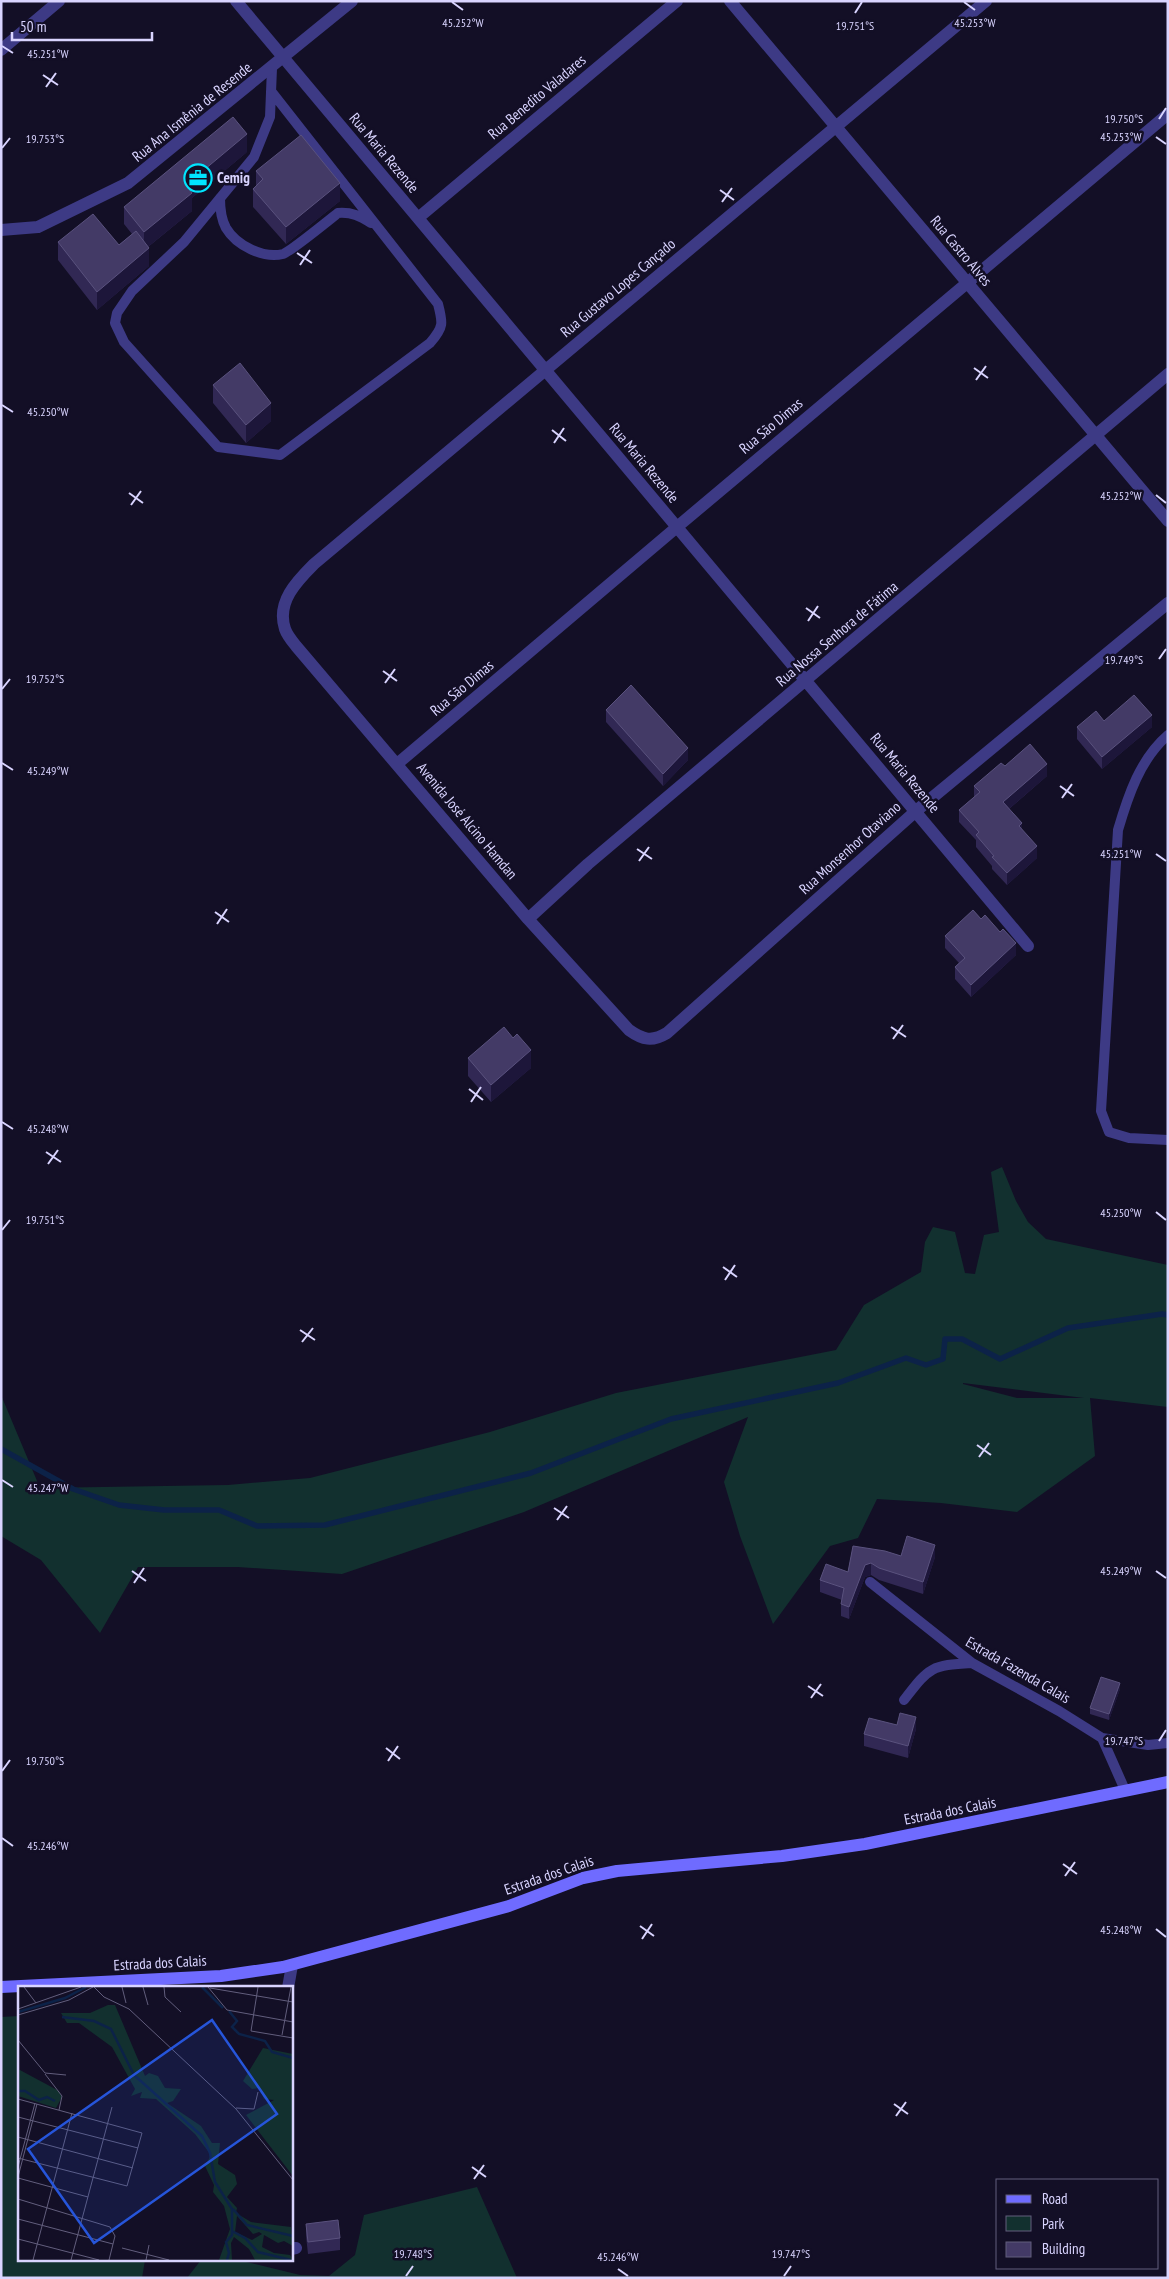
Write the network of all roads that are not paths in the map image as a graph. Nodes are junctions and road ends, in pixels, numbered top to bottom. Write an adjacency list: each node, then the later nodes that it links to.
1 (59, 1): 7 (street)
2 (236, 1): 8 (street, Rua Maria Rezende)
3 (352, 1): 8 (street, Rua Ana Ismênia de Resende)
4 (677, 1): 14 (street, Rua Benedito Valadares)
5 (730, 1): 12 (street, Rua Castro Alves)
6 (986, 1): 12 (street, Rua Gustavo Lopes Cançado)
7 (1, 50)
8 (283, 58): 9 (street, Rua Ana Ismênia de Resende); 14 (street, Rua Maria Rezende)
9 (272, 68): 10 (lane); 16 (street, Rua Ana Ismênia de Resende)
10 (271, 91): 13 (lane); 15 (lane)
11 (1168, 114): 17 (street, Rua São Dimas)
12 (836, 127): 17 (street, Rua Castro Alves); 18 (street, Rua Gustavo Lopes Cançado)
13 (220, 198): 15 (lane); 15 (lane)
14 (418, 218): 18 (street, Rua Maria Rezende)
15 (376, 226)
16 (1, 230)
17 (967, 283): 20 (street, Rua Castro Alves); 22 (street, Rua São Dimas)
18 (545, 370): 22 (street, Rua Maria Rezende); 24 (street, Rua Gustavo Lopes Cançado)
19 (1168, 374): 20 (street, Rua Nossa Senhora de Fátima)
20 (1095, 436): 21 (street, Rua Castro Alves); 25 (street, Rua Nossa Senhora de Fátima)
21 (1168, 521)
22 (677, 527): 25 (street, Rua Maria Rezende); 27 (street, Rua São Dimas)
23 (1168, 603): 28 (street, Rua Monsenhor Otaviano)
24 (282, 608): 27 (street, Avenida José Alcino Hamdan)
25 (806, 681): 28 (street, Rua Maria Rezende); 29 (street, Rua Nossa Senhora de Fátima)
26 (1168, 735): 32 (lane)
27 (397, 764): 29 (street, Avenida José Alcino Hamdan)
28 (916, 811): 30 (street, Rua Maria Rezende); 31 (street, Rua Monsenhor Otaviano)
29 (528, 919): 31 (street, Avenida José Alcino Hamdan)
30 (1028, 946)
31 (648, 1040)
32 (1168, 1140)
33 (870, 1582): 34 (lane, Estrada Fazenda Calais)
34 (972, 1663): 35 (lane); 36 (lane, Estrada Fazenda Calais)
35 (904, 1700)
36 (1102, 1738): 37 (lane, Estrada Fazenda Calais); 39 (lane)
37 (1168, 1743)
38 (1168, 1782): 39 (street, Estrada dos Calais)
39 (1125, 1790): 40 (street, Estrada dos Calais)
40 (292, 1965): 42 (street, Estrada dos Calais); 43 (street)
41 (18, 1986): 44 (street, Estrada dos Calais)
42 (21, 1986)
43 (288, 1986)
44 (1, 1987)

